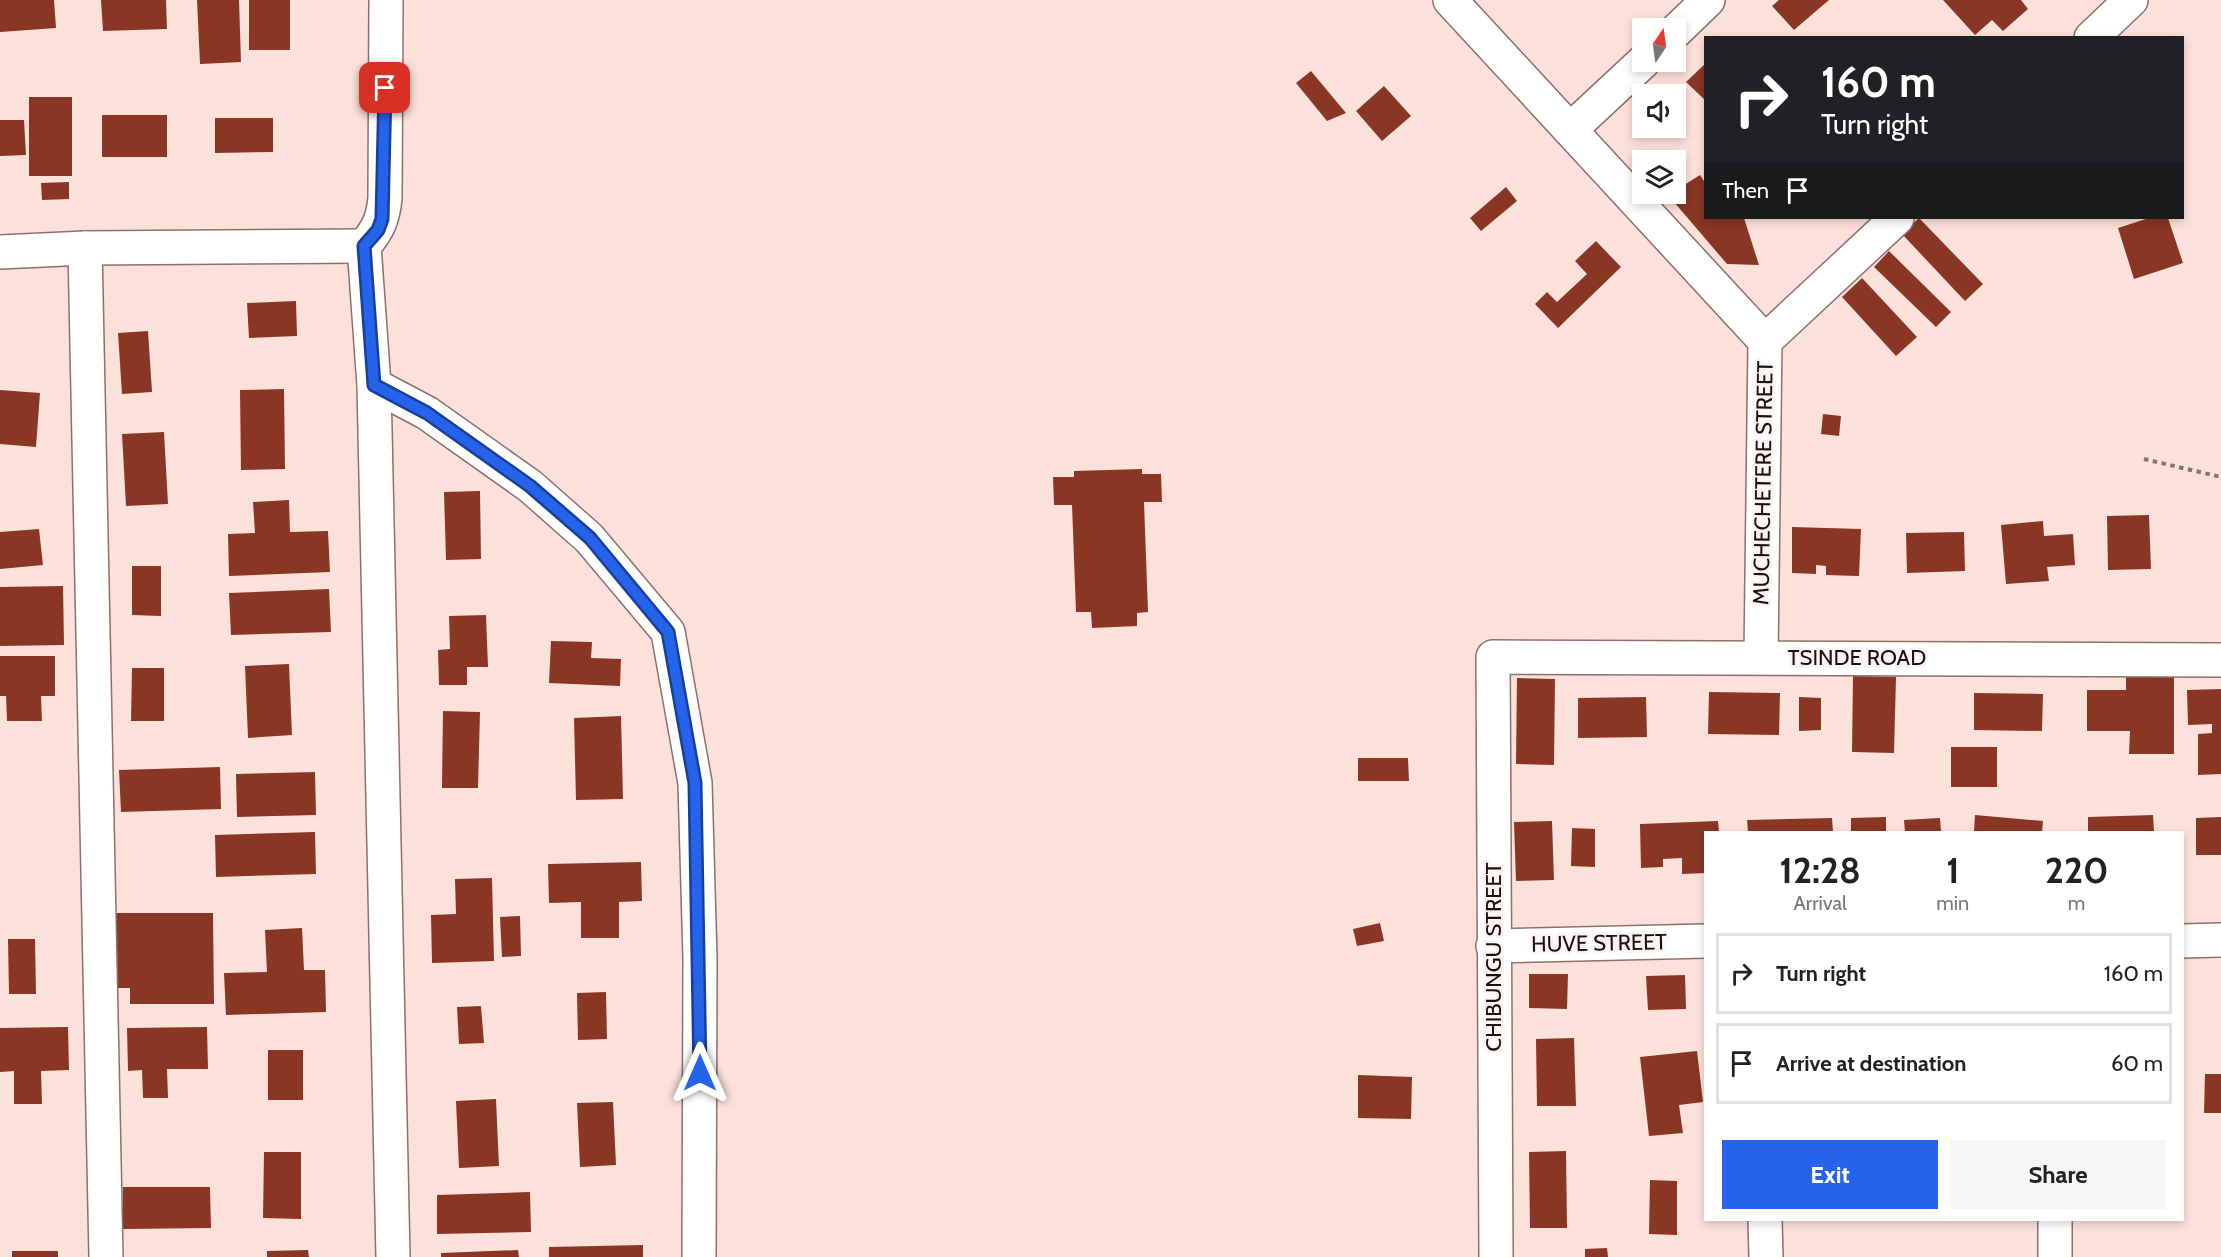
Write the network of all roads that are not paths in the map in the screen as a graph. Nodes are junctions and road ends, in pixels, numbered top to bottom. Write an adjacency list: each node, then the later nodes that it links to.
1 (386, 0): 10 (street)
2 (1450, 0): 8 (street, MUCHECHETERE STREET)
3 (1708, 0): 5 (street)
4 (2131, 0): 6 (street)
5 (1686, 21)
6 (2093, 36)
7 (1632, 72): 8 (street)
8 (1570, 130): 13 (street, MUCHECHETERE STREET)
9 (1897, 219): 13 (street)
10 (364, 246): 11 (street); 14 (street)
11 (85, 248): 12 (street); 24 (street)
12 (0, 252)
13 (1765, 341): 16 (street, MUCHECHETERE STREET)
14 (374, 385): 25 (street); 26 (street)
15 (1493, 657): 16 (street, TSINDE ROAD); 21 (street, CHIBUNGU STREET)
16 (1761, 657): 17 (street, TSINDE ROAD)
17 (2221, 660)
18 (2221, 940): 20 (street)
19 (1704, 941): 21 (street, HUVE STREET)
20 (2184, 941)
21 (1492, 946): 27 (street, CHIBUNGU STREET)
22 (1765, 1221): 28 (street)
23 (2055, 1221): 29 (street)
24 (106, 1257)
25 (393, 1257)
26 (699, 1257)
27 (1496, 1257)
28 (1766, 1257)
29 (2055, 1257)

